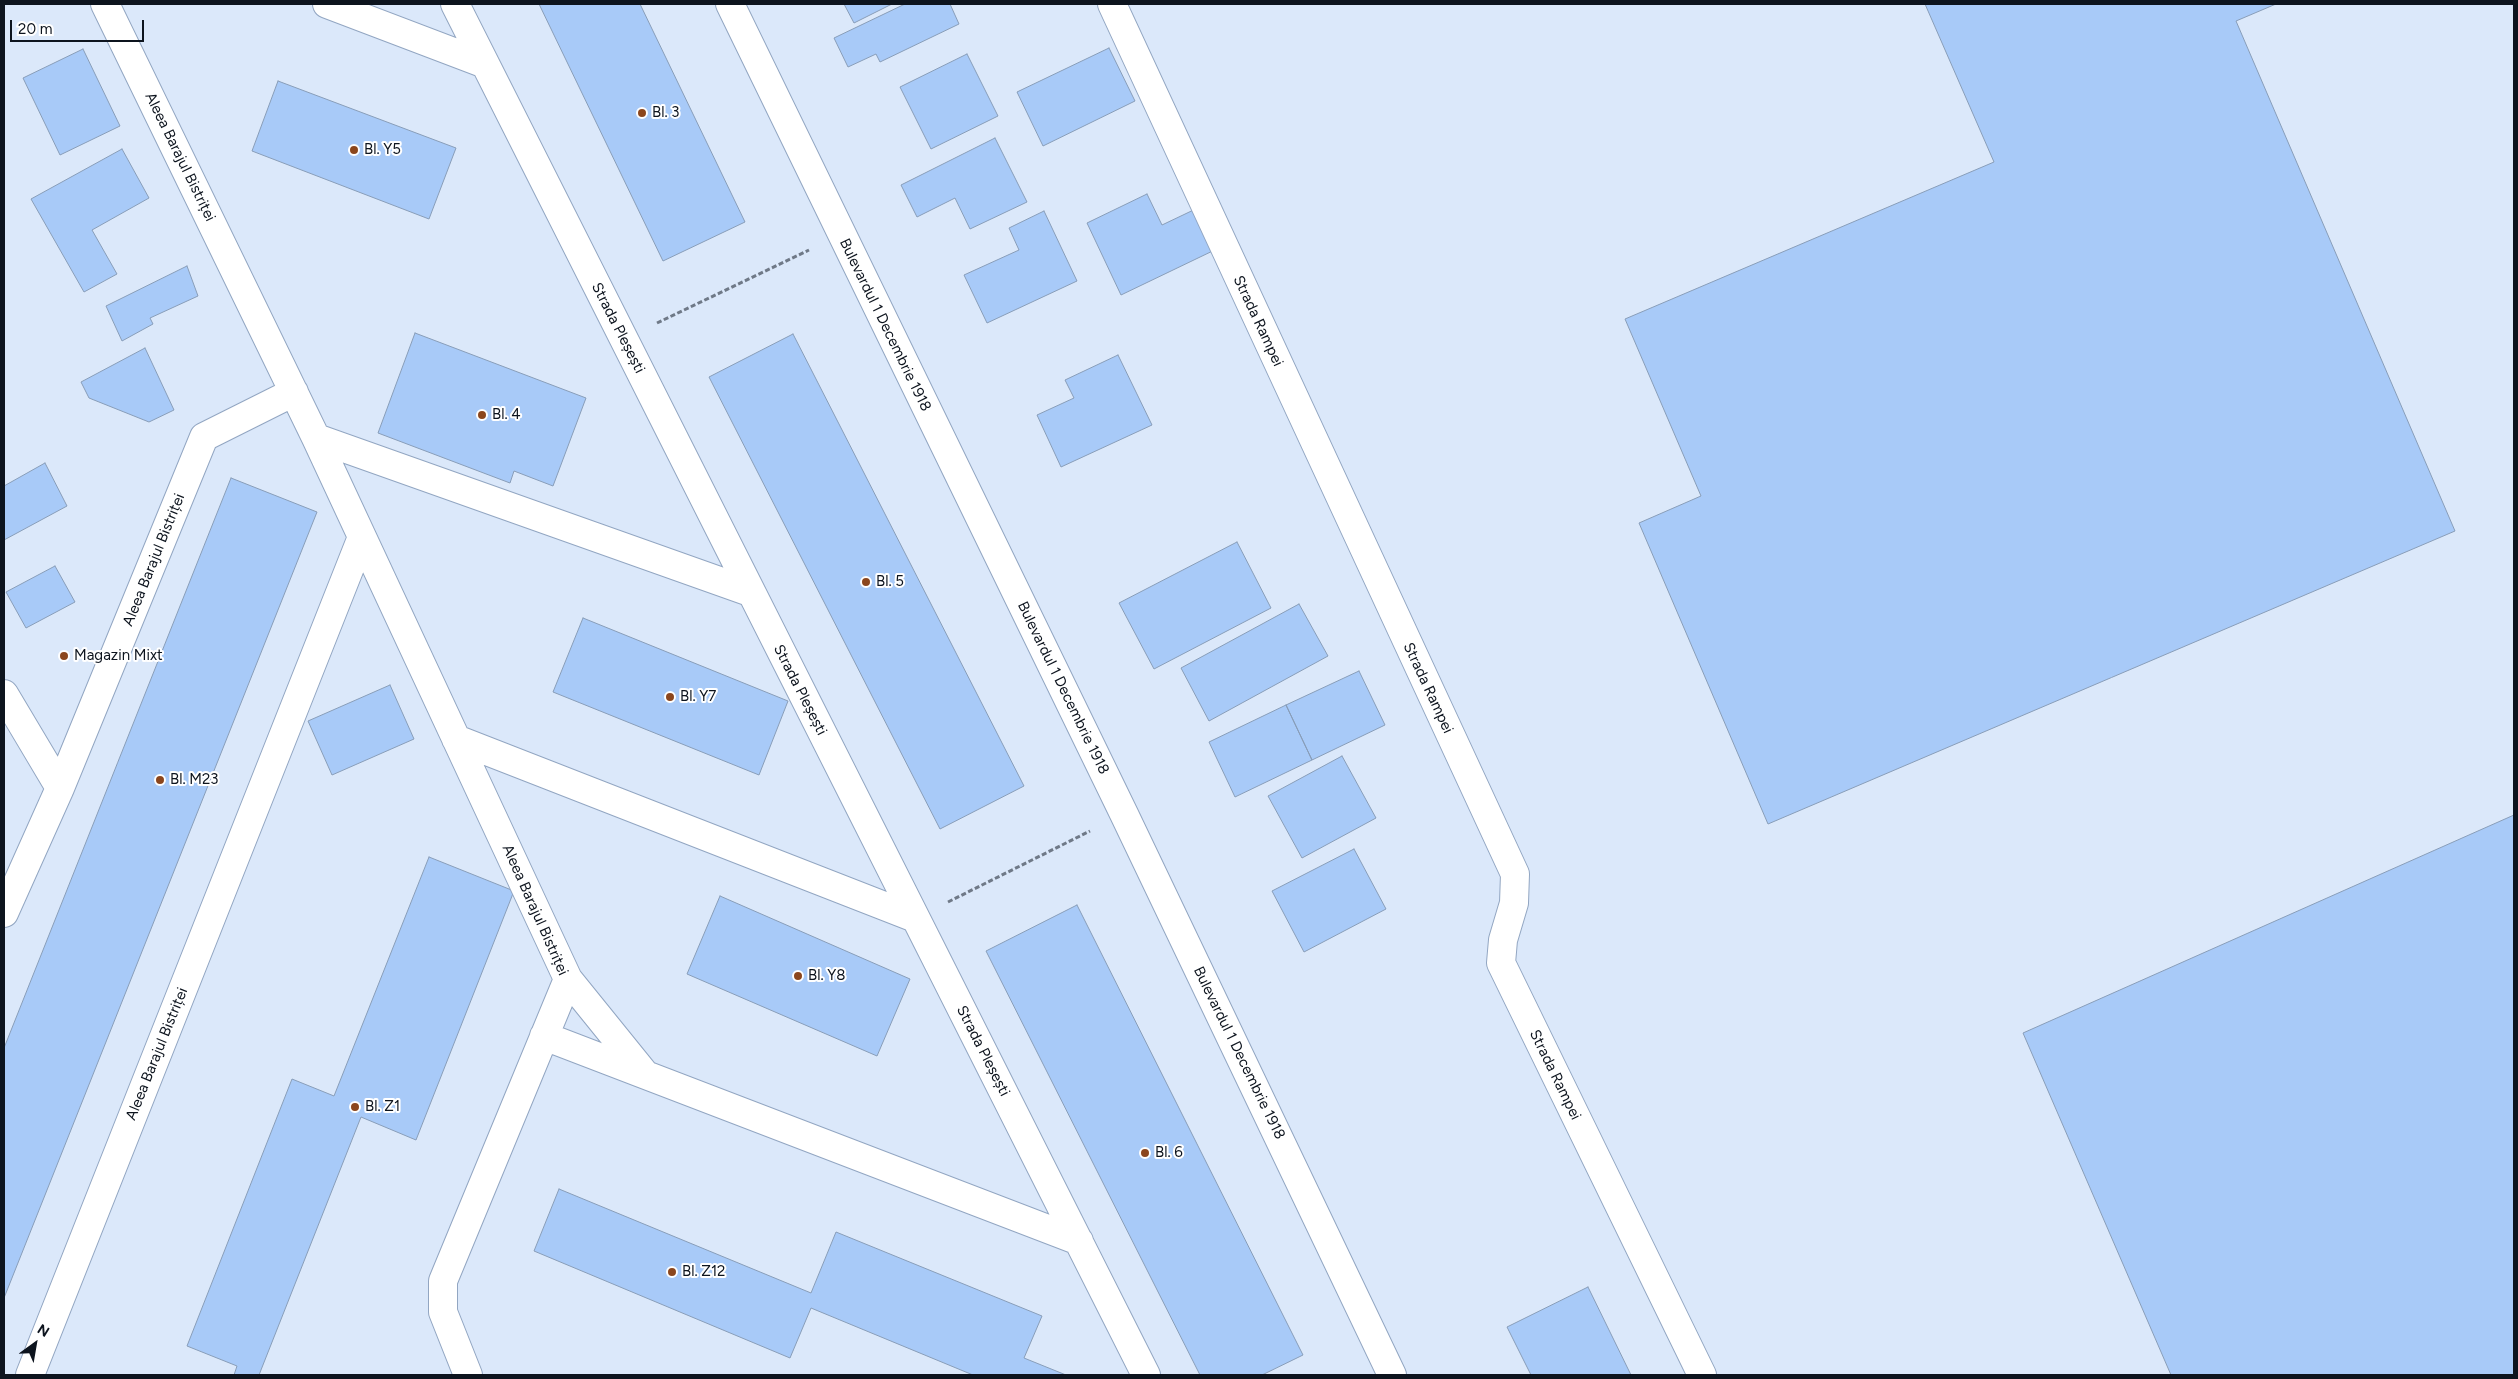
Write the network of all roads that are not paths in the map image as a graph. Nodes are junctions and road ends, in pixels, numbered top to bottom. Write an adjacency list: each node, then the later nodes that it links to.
1 (105, 4): 7 (street, Aleea Barajul Bistriței)
2 (327, 4): 6 (street)
3 (455, 4): 6 (street, Strada Pleșești)
4 (730, 4): 23 (street, Bulevardul 1 Decembrie 1918)
5 (1112, 4): 24 (street, Strada Rampei)
6 (485, 64): 10 (street, Strada Pleșești)
7 (294, 392): 8 (street, Aleea Barajul Bistriței); 13 (street, Aleea Barajul Bistriței)
8 (316, 438): 9 (street, Aleea Barajul Bistriței); 10 (street)
9 (362, 537): 12 (street, Aleea Barajul Bistriței); 20 (street, Aleea Barajul Bistriței)
10 (750, 592): 15 (street, Strada Pleșești)
11 (4, 694): 13 (street)
12 (456, 739): 15 (street); 16 (street, Aleea Barajul Bistriței)
13 (60, 788): 14 (street, Aleea Barajul Bistriței)
14 (4, 913)
15 (915, 918): 19 (street, Strada Pleșești)
16 (568, 979): 17 (street, Aleea Barajul Bistriței); 18 (street)
17 (544, 1036): 18 (street); 21 (street, Aleea Barajul Bistriței)
18 (644, 1073): 19 (street)
19 (1079, 1241): 22 (street, Strada Pleșești)
20 (30, 1375)
21 (468, 1375)
22 (1146, 1375)
23 (1392, 1375)
24 (1702, 1375)

